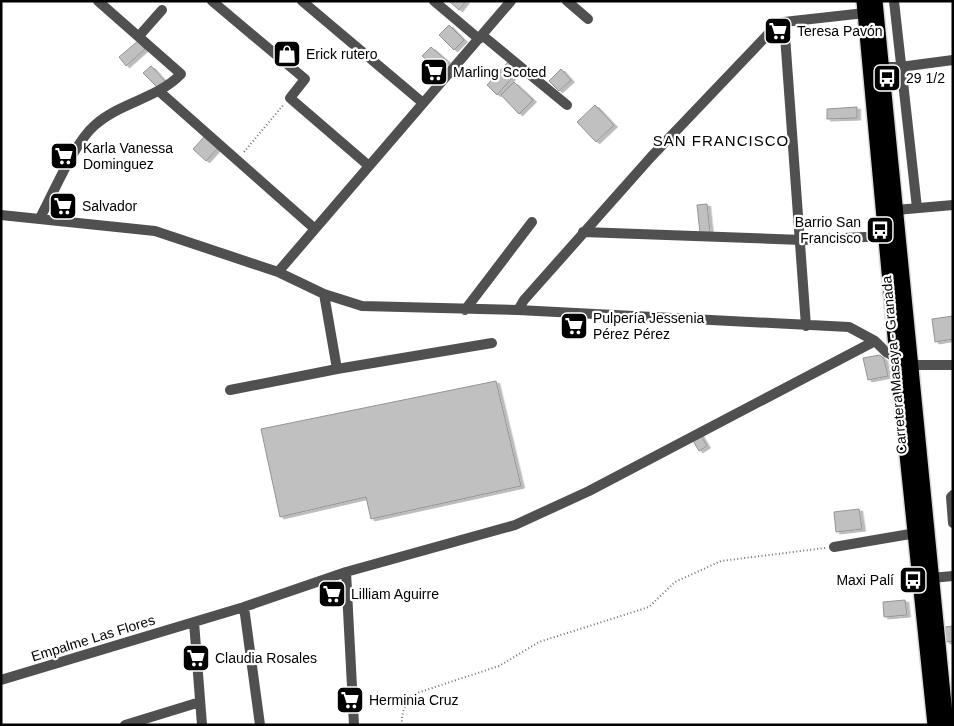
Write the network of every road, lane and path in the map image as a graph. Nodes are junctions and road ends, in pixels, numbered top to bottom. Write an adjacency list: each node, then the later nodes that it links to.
1 (98, 1): 12 (street)
2 (212, 1): 18 (street)
3 (302, 1): 19 (street)
4 (434, 1): 13 (street)
5 (511, 1): 13 (street)
6 (567, 1): 10 (street)
7 (894, 1): 16 (street)
8 (868, 5): 11 (street); 15 (highway, Carretera Masaya - Granada); 31 (highway, Carretera Masaya - Granada)
9 (162, 10): 12 (street)
10 (588, 19)
11 (784, 22): 30 (street); 32 (street)
12 (139, 36): 17 (street)
13 (480, 37): 19 (street); 20 (street)
14 (953, 60): 16 (street)
15 (881, 67): 16 (street); 25 (highway, Carretera Masaya - Granada)
16 (900, 67): 24 (street)
17 (160, 92): 21 (street); 27 (street)
18 (290, 98): 21 (path); 22 (street)
19 (423, 103): 22 (street)
20 (567, 105)
21 (237, 160): 29 (street)
22 (369, 166): 29 (street)
23 (953, 204): 24 (street)
24 (917, 208): 25 (street)
25 (896, 210): 40 (highway, Carretera Masaya - Granada)
26 (1, 216): 27 (street)
27 (40, 218): 33 (street)
28 (532, 222): 35 (street)
29 (315, 229): 33 (street)
30 (583, 232): 32 (street); 36 (street)
31 (886, 236): 32 (street); 40 (highway, Carretera Masaya - Granada)
32 (802, 240): 37 (street)
33 (278, 272): 34 (street)
34 (324, 294): 35 (street); 42 (street)
35 (465, 310): 36 (street)
36 (518, 310): 37 (street)
37 (806, 326): 38 (street)
38 (875, 341): 40 (street); 48 (street, Empalme Las Flores)
39 (492, 343): 42 (street)
40 (904, 361): 41 (street); 46 (highway, Carretera Masaya - Granada); 50 (highway, Carretera Masaya - Granada)
41 (953, 365)
42 (336, 369): 43 (street)
43 (230, 390)
44 (953, 495): 45 (street)
45 (953, 523)
46 (916, 533): 47 (street); 61 (highway, Carretera Masaya - Granada)
47 (834, 547): 60 (path)
48 (346, 572): 51 (street, Empalme Las Flores); 59 (street)
49 (953, 576): 50 (street)
50 (931, 578): 54 (highway, Carretera Masaya - Granada)
51 (244, 607): 52 (street, Empalme Las Flores); 58 (street)
52 (194, 622): 53 (street, Empalme Las Flores); 55 (street)
53 (1, 680)
54 (947, 685): 62 (highway, Carretera Masaya - Granada)
55 (200, 702): 56 (street); 57 (street)
56 (124, 725)
57 (202, 725)
58 (260, 725)
59 (354, 725)
60 (402, 725)
61 (935, 725)
62 (946, 725)

